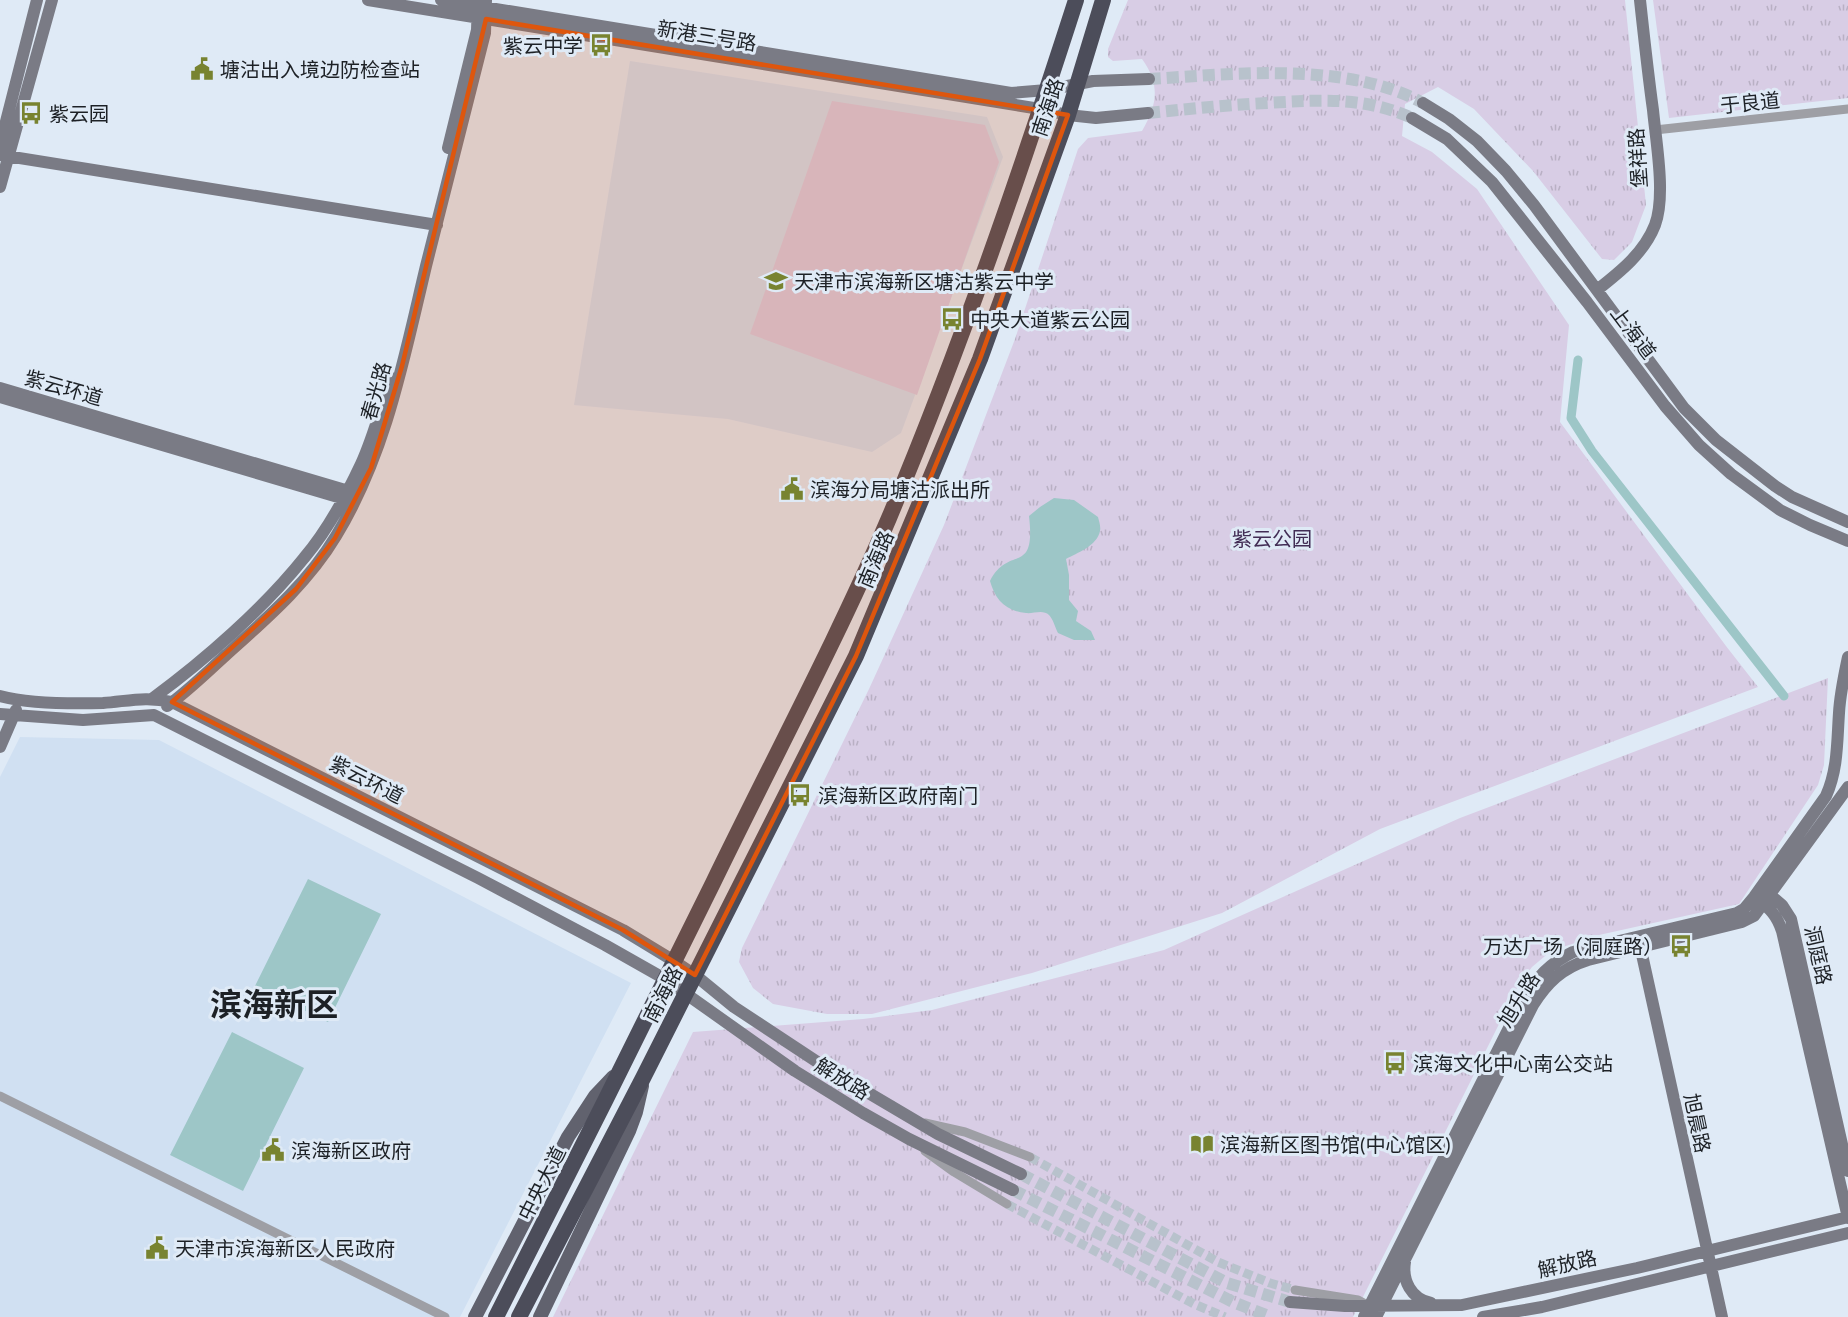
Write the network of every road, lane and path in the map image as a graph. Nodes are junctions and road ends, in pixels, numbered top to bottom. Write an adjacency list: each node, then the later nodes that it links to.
1 (37, 0): 19 (street)
2 (52, 0): 20 (street)
3 (368, 0): 8 (street, 新港三号路)
4 (441, 0): 8 (street, 新港三号路)
5 (1076, 0): 11 (highway, 南海路)
6 (1103, 0): 10 (highway, 南海路)
7 (1640, 0): 18 (street, 堡祥路)
8 (482, 9): 11 (street, 新港三号路); 13 (street, 新港三号路); 22 (street, 春光路)
9 (1149, 79): 10 (street)
10 (1077, 84): 11 (street, 新港三号路); 16 (highway, 南海路)
11 (1047, 90): 13 (highway, 南海路)
12 (1423, 103): 23 (street, 上海道)
13 (1040, 109): 16 (street); 39 (highway, 南海路)
14 (1848, 109): 18 (street, 于良道)
15 (1148, 113): 16 (street)
16 (1068, 115): 40 (highway, 南海路)
17 (1412, 118): 28 (street, 上海道)
18 (1655, 130): 23 (street, 堡祥路)
19 (0, 146)
20 (4, 155): 21 (street); 22 (street)
21 (0, 187)
22 (433, 224): 26 (street, 春光路)
23 (1597, 290): 27 (street, 上海道)
24 (0, 388): 26 (street, 紫云环道)
25 (0, 397): 26 (street, 紫云环道)
26 (351, 496): 31 (street, 春光路); 32 (street, 春光路)
27 (1848, 522)
28 (1848, 541)
29 (1848, 657): 37 (street)
30 (8, 698): 31 (street, 紫云环道); 34 (street)
31 (153, 698): 32 (street, 紫云环道)
32 (172, 702): 33 (street, 春光路); 39 (street, 紫云环道)
33 (154, 715): 34 (street); 41 (street, 紫云环道)
34 (4, 717): 35 (street)
35 (0, 747)
36 (1848, 787): 37 (street)
37 (1762, 896): 38 (street, 旭升路); 49 (street, 洞庭路); 53 (street)
38 (1639, 942): 55 (street, 旭晨路); 56 (street, 旭升路); 60 (street, 旭升路)
39 (675, 961): 40 (street, 紫云环道); 41 (highway, 南海路)
40 (695, 975): 42 (highway, 南海路); 46 (street, 解放路)
41 (665, 979): 42 (street, 解放路); 43 (highway, 南海路)
42 (686, 993): 44 (highway, 南海路); 47 (street, 解放路)
43 (622, 1067): 62 (main road); 63 (highway, 中央大道)
44 (643, 1078): 64 (highway); 65 (main road)
45 (0, 1096): 61 (street)
46 (915, 1120): 48 (street); 50 (street, 解放路)
47 (909, 1139): 51 (street, 解放路); 52 (street)
48 (1030, 1157)
49 (1848, 1171)
50 (1021, 1174)
51 (1013, 1190)
52 (1007, 1204)
53 (1848, 1218): 55 (street, 解放路)
54 (1848, 1233): 57 (street, 解放路)
55 (1706, 1251): 57 (street, 旭晨路); 59 (street, 解放路)
56 (1406, 1255): 59 (street); 60 (street, 旭升路)
57 (1710, 1268): 66 (street, 解放路); 67 (street, 旭晨路)
58 (1293, 1296): 60 (street, 解放路)
59 (1444, 1305): 60 (street, 解放路)
60 (1372, 1312)
61 (445, 1317)
62 (475, 1317)
63 (496, 1317)
64 (519, 1317)
65 (540, 1317)
66 (1483, 1317)
67 (1722, 1317)

